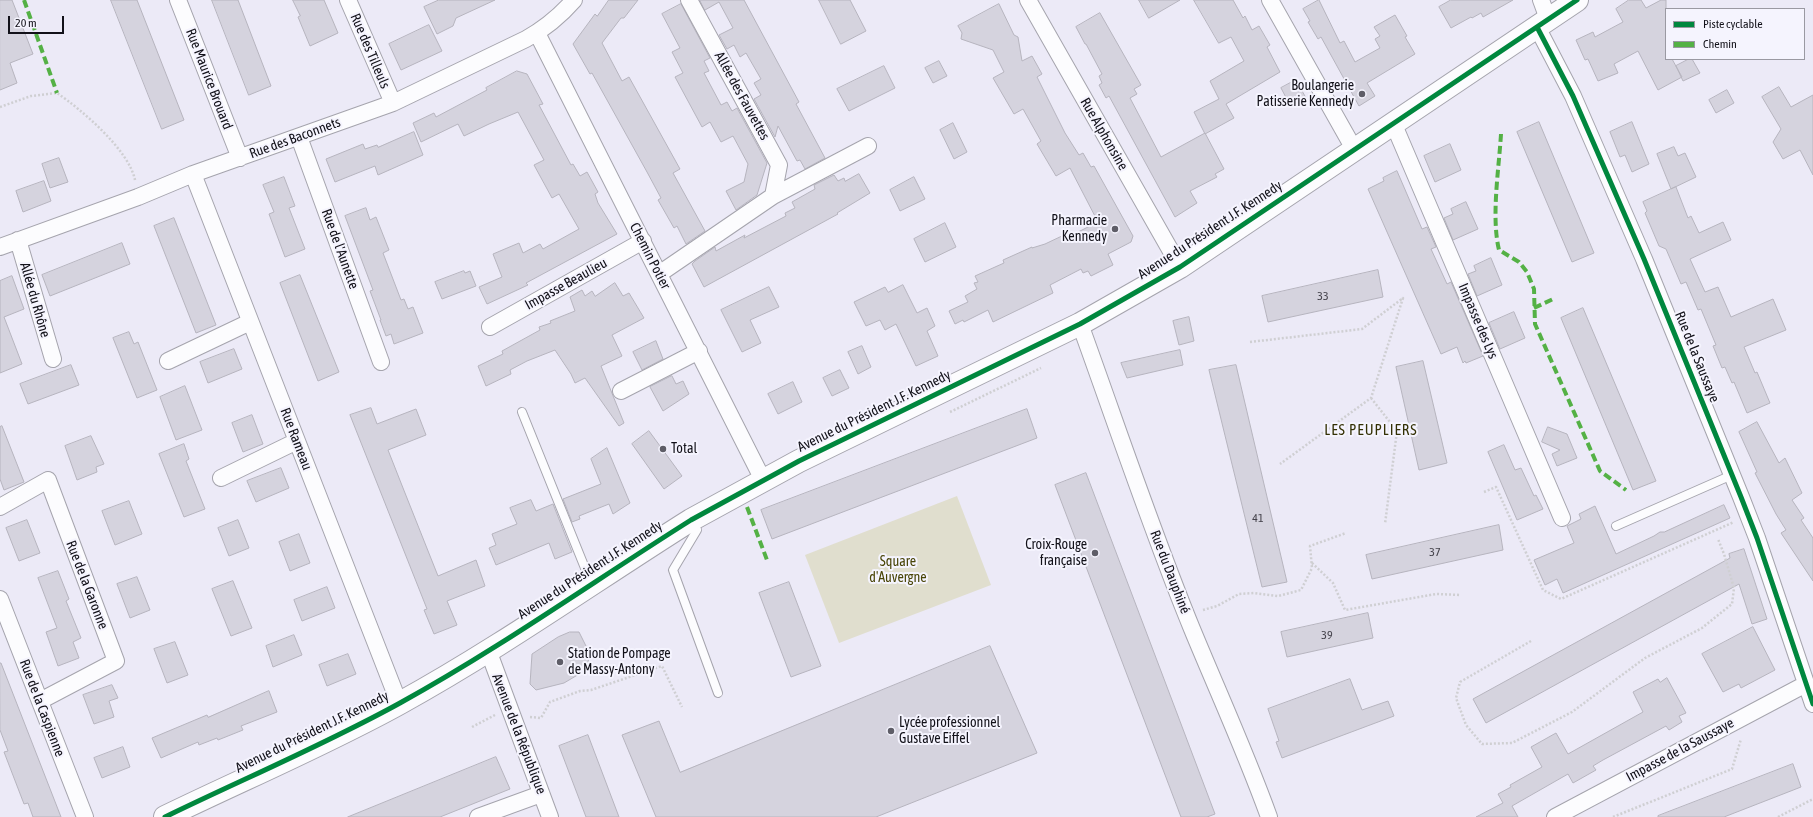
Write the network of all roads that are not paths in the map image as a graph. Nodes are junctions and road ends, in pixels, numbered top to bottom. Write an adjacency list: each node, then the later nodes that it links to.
1 (178, 0): 15 (street, Rue Maurice Brouard)
2 (348, 0): 10 (street, Rue des Tilleuls)
3 (574, 0): 9 (street, Rue des Baconnets)
4 (689, 0): 17 (street, Allée des Fauvettes)
5 (1028, 0): 21 (street, Rue Alphonsine)
6 (1270, 0): 14 (street)
7 (1577, 0): 8 (street, Avenue du Président J.F. Kennedy)
8 (1542, 15): 11 (street, Avenue du Président J.F. Kennedy); 33 (street, Rue de la Saussaye)
9 (537, 33): 10 (street, Rue des Baconnets); 19 (street, Chemin Potier)
10 (393, 103): 12 (street, Rue des Baconnets)
11 (1394, 125): 14 (street, Avenue du Président J.F. Kennedy); 37 (street, Impasse des Lys)
12 (299, 137): 15 (street, Rue des Baconnets); 29 (street, Rue de l'Aunette)
13 (868, 146): 17 (street)
14 (1354, 149): 21 (street, Avenue du Président J.F. Kennedy)
15 (240, 158): 16 (street, Rue des Baconnets)
16 (193, 174): 18 (street, Rue des Baconnets); 23 (street, Rue Rameau)
17 (773, 196): 22 (street)
18 (18, 240): 20 (street, Rue des Baconnets); 27 (street, Allée du Rhône)
19 (643, 241): 22 (street, Chemin Potier); 25 (street, Impasse Beaulieu)
20 (0, 247)
21 (1180, 267): 24 (street, Avenue du Président J.F. Kennedy)
22 (659, 274): 26 (street, Chemin Potier)
23 (250, 322): 28 (street); 32 (street, Rue Rameau)
24 (1080, 324): 35 (street, Avenue du Président J.F. Kennedy); 53 (street, Rue du Dauphiné)
25 (490, 327)
26 (699, 352): 30 (street); 35 (street, Chemin Potier)
27 (53, 359)
28 (168, 361)
29 (381, 362)
30 (621, 391)
31 (522, 412): 40 (lane)
32 (297, 441): 34 (street); 46 (street, Rue Rameau)
33 (1732, 476): 38 (lane); 43 (street, Rue de la Saussaye)
34 (221, 478)
35 (763, 480): 40 (street, Avenue du Président J.F. Kennedy)
36 (0, 507): 45 (street, Rue de la Garonne)
37 (1562, 518)
38 (1616, 526)
39 (697, 530): 44 (lane)
40 (592, 583): 42 (street, Avenue du Président J.F. Kennedy)
41 (0, 599): 45 (street, Rue de la Caspienne)
42 (488, 650): 46 (street, Avenue du Président J.F. Kennedy); 48 (street, Avenue de la République)
43 (1806, 684): 47 (street, Rue de la Saussaye); 54 (street, Impasse de la Saussaye)
44 (718, 693)
45 (40, 702): 49 (street, Rue de la Caspienne)
46 (399, 703): 50 (street, Avenue du Président J.F. Kennedy)
47 (1813, 704)
48 (542, 794): 51 (street); 52 (street, Avenue de la République)
49 (85, 817)
50 (165, 817)
51 (478, 817)
52 (550, 817)
53 (1269, 817)
54 (1555, 817)

